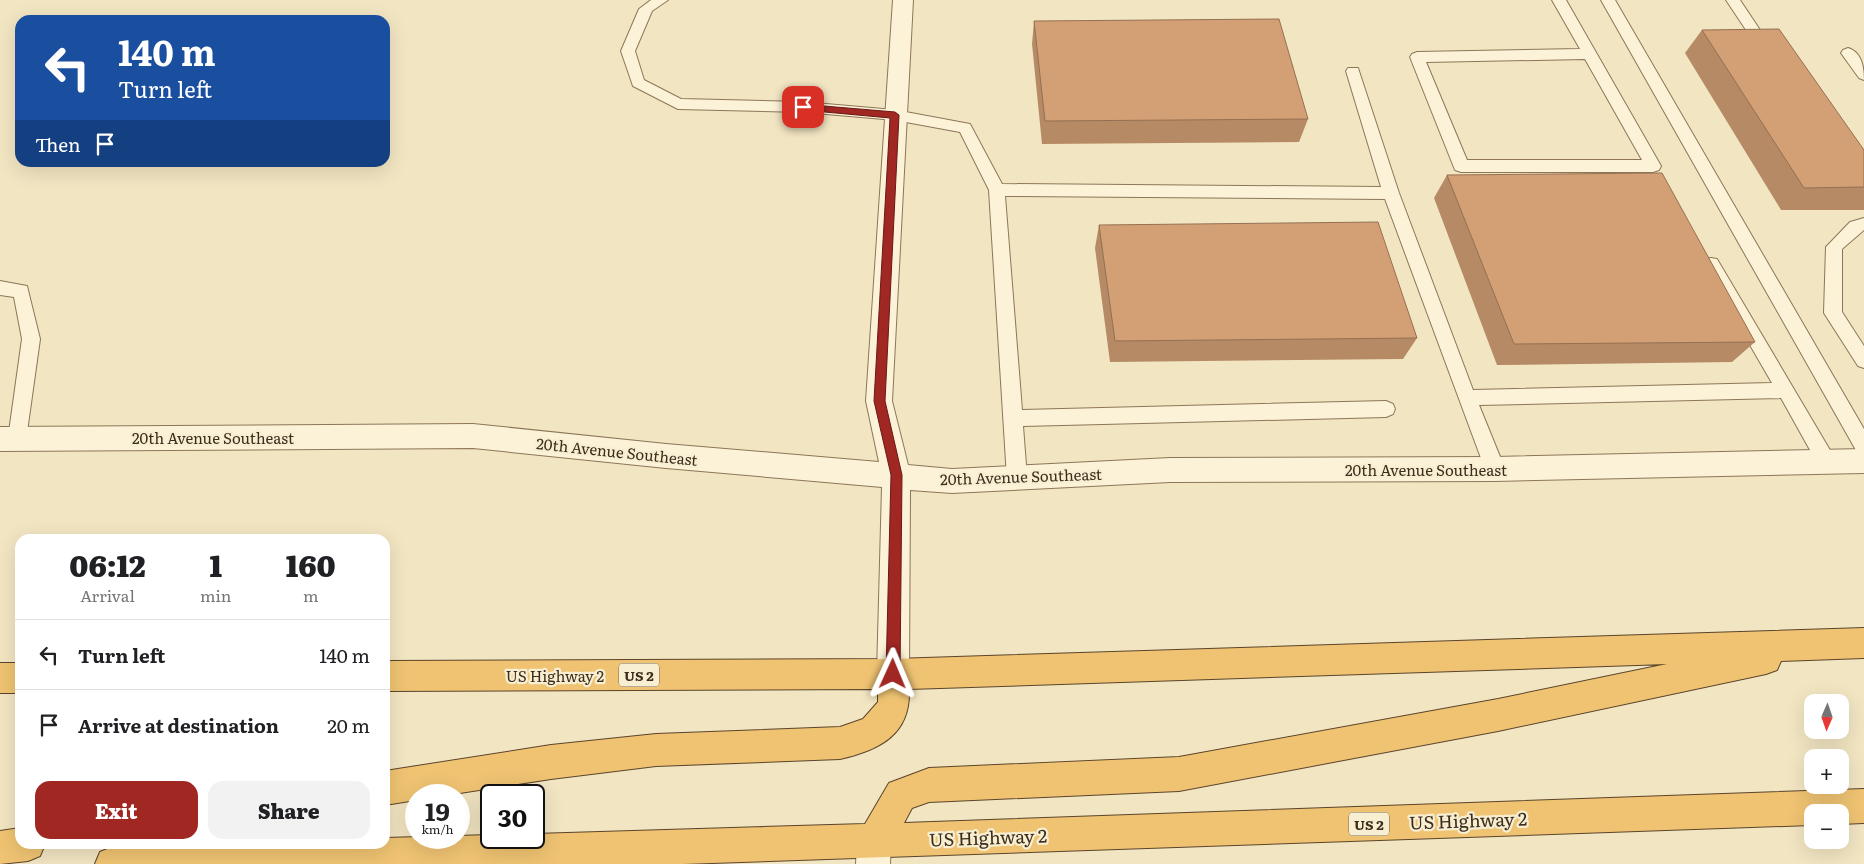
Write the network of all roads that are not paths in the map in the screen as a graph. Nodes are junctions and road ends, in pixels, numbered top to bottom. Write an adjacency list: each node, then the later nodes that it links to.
1 (661, 0): 11 (lane)
2 (902, 0): 11 (street)
3 (1559, 0): 7 (lane)
4 (1608, 0): 25 (lane)
5 (1733, 0): 8 (lane)
6 (1848, 53): 10 (lane)
7 (1590, 54): 12 (lane); 12 (lane)
8 (1776, 65)
9 (1353, 71): 15 (lane)
10 (1864, 75)
11 (895, 115): 14 (lane); 29 (street)
12 (1653, 166): 13 (lane)
13 (1663, 182)
14 (998, 190): 15 (lane); 23 (lane)
15 (1391, 193): 21 (lane)
16 (1864, 224): 19 (lane)
17 (1702, 249): 20 (lane)
18 (0, 288): 24 (lane)
19 (1864, 361)
20 (1786, 390): 21 (lane); 27 (lane)
21 (1467, 398): 28 (lane)
22 (1386, 409): 23 (lane)
23 (1013, 418): 30 (lane)
24 (9, 439): 29 (street, 20th Avenue Southeast)
25 (1864, 446)
26 (1864, 461): 27 (street, 20th Avenue Southeast)
27 (1827, 462): 28 (street, 20th Avenue Southeast)
28 (1494, 469): 30 (street, 20th Avenue Southeast)
29 (896, 475): 30 (street, 20th Avenue Southeast); 32 (street)
30 (1017, 478)
31 (1851, 644): 32 (highway, US Highway 2 / US 2); 40 (highway)
32 (893, 674): 33 (highway, US Highway 2 / US 2); 36 (highway)
33 (390, 676)
34 (0, 678): 35 (highway)
35 (15, 678)
36 (390, 787)
37 (1864, 806): 40 (highway, US Highway 2 / US 2)
38 (15, 846): 39 (highway)
39 (0, 848)
40 (873, 853): 41 (highway, US Highway 2 / US 2)
41 (112, 864)

